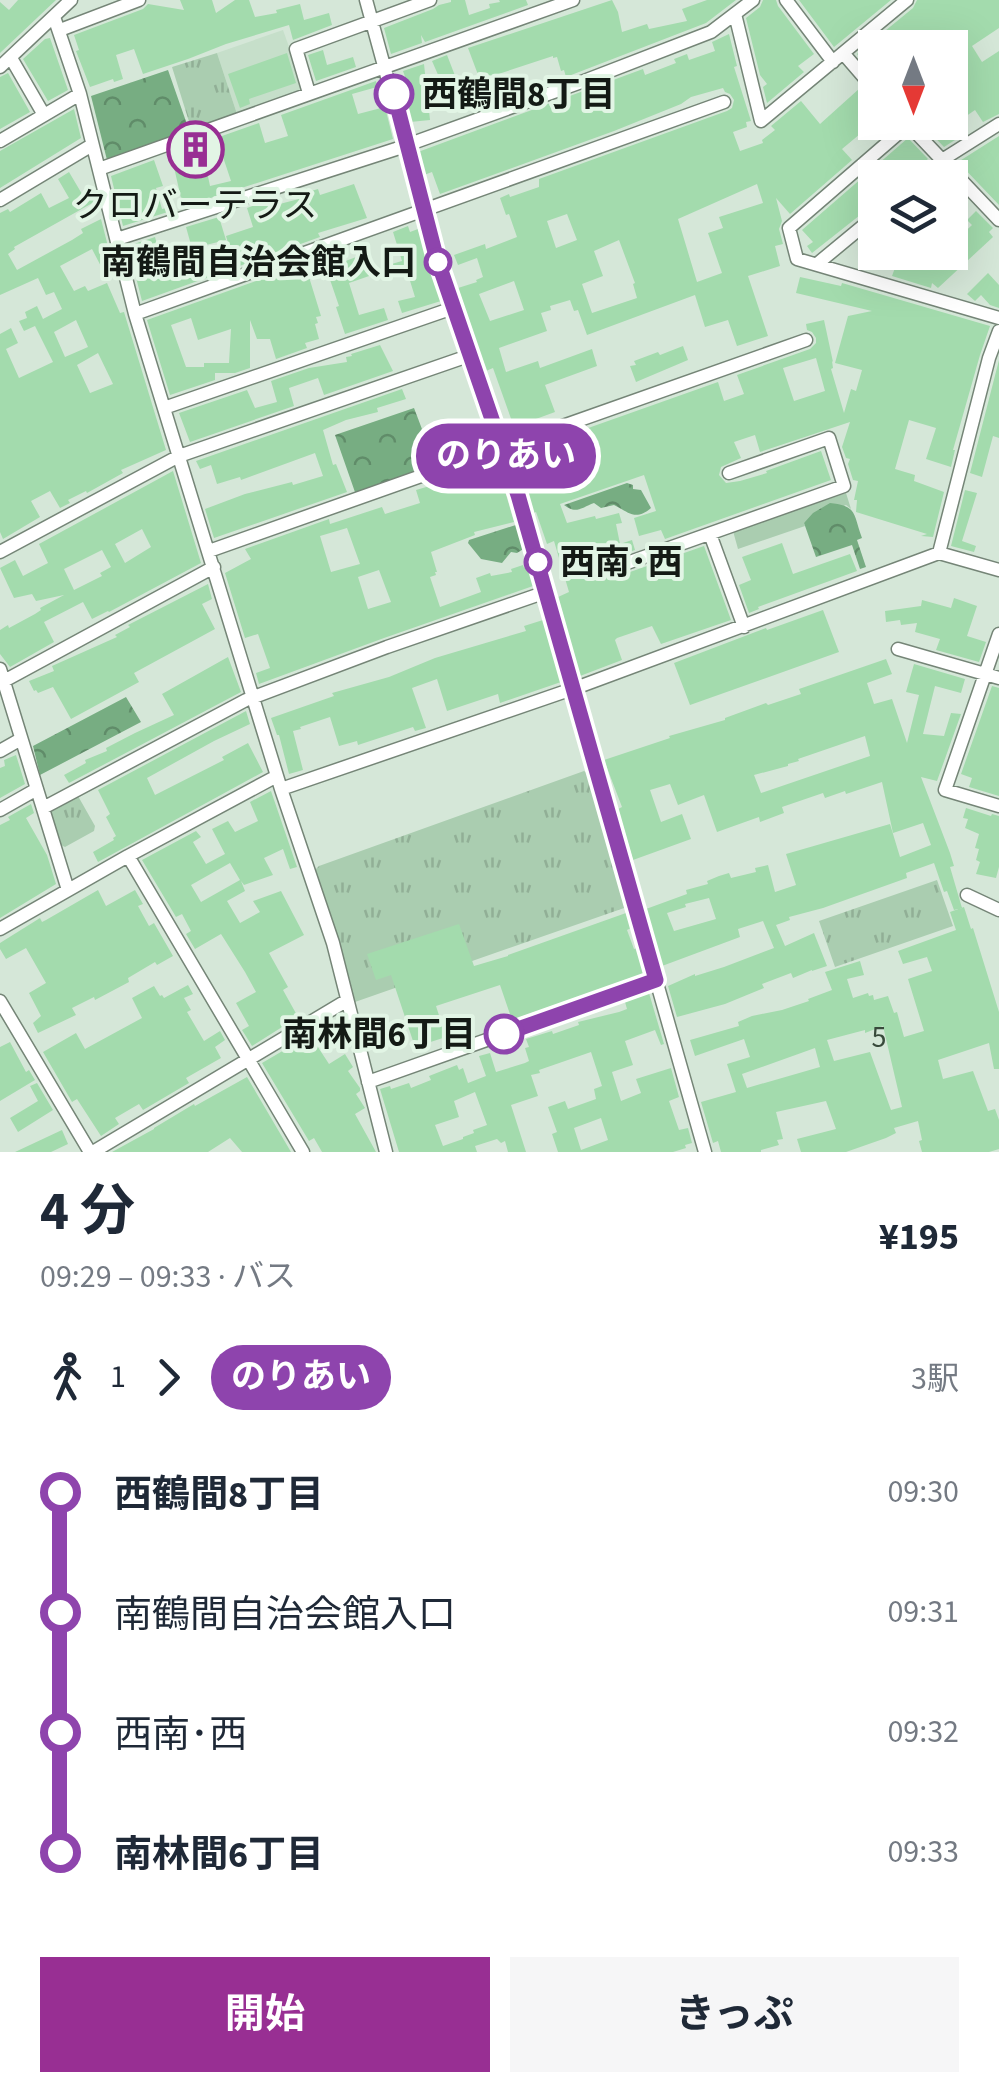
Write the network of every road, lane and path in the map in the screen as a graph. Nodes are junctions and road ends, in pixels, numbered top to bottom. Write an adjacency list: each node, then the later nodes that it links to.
1 (70, 0): 11 (street)
2 (139, 0): 11 (street)
3 (366, 0): 10 (street)
4 (430, 0): 10 (street)
5 (574, 0): 14 (street)
6 (752, 0): 9 (street)
7 (786, 0): 12 (street)
8 (907, 0): 12 (street)
9 (734, 14): 12 (street); 25 (street)
10 (373, 20): 14 (street); 16 (street)
11 (57, 23): 13 (street); 17 (street)
12 (838, 58): 15 (street)
13 (5, 62): 19 (street)
14 (386, 66): 16 (street); 25 (street)
15 (858, 75)
16 (309, 93): 27 (street)
17 (80, 94): 19 (street); 24 (street)
18 (724, 102): 30 (street)
19 (44, 115): 23 (street)
20 (999, 124): 26 (street)
21 (889, 140): 34 (street)
22 (923, 140): 26 (street)
23 (0, 142)
24 (92, 145): 27 (street); 29 (street)
25 (406, 145): 30 (street); 33 (street)
26 (942, 160)
27 (100, 169): 33 (street)
28 (968, 187): 31 (street)
29 (0, 200)
30 (423, 210): 35 (street); 36 (street)
31 (999, 220)
32 (858, 230): 34 (street)
33 (118, 239): 36 (street)
34 (817, 264): 37 (street)
35 (454, 308): 40 (street); 41 (street)
36 (135, 314): 41 (street)
37 (999, 318)
38 (999, 331): 48 (street)
39 (806, 340): 42 (street)
40 (471, 355): 42 (street); 43 (street)
41 (164, 408): 43 (street)
42 (503, 447): 46 (street); 52 (street)
43 (179, 456): 46 (street); 47 (street)
44 (729, 473): 45 (street)
45 (710, 534): 49 (street); 53 (street)
46 (208, 551): 50 (street)
47 (0, 552)
48 (938, 553): 51 (street); 53 (street)
49 (627, 563)
50 (214, 567): 56 (street); 59 (street)
51 (999, 570)
52 (546, 592): 58 (street); 59 (street)
53 (744, 627): 58 (street)
54 (999, 634): 57 (street)
55 (898, 649): 57 (street)
56 (2, 675): 60 (street)
57 (992, 676): 64 (street)
58 (573, 689): 62 (street); 73 (street)
59 (254, 696): 62 (street); 65 (street)
60 (22, 739): 61 (street); 63 (street)
61 (0, 750)
62 (278, 782): 67 (street); 75 (street)
63 (37, 789): 65 (street); 66 (street)
64 (999, 806)
65 (43, 808): 68 (street)
66 (0, 810)
67 (128, 856): 68 (street); 76 (street)
68 (68, 890): 72 (street)
69 (999, 893): 71 (street)
70 (967, 894): 71 (street)
71 (995, 908)
72 (0, 929)
73 (656, 980): 77 (street); 81 (street)
74 (0, 1001): 78 (street)
75 (346, 1001): 76 (street); 77 (street)
76 (248, 1059): 78 (street); 79 (street)
77 (368, 1082): 80 (street)
78 (92, 1152)
79 (303, 1152)
80 (386, 1152)
81 (705, 1152)

